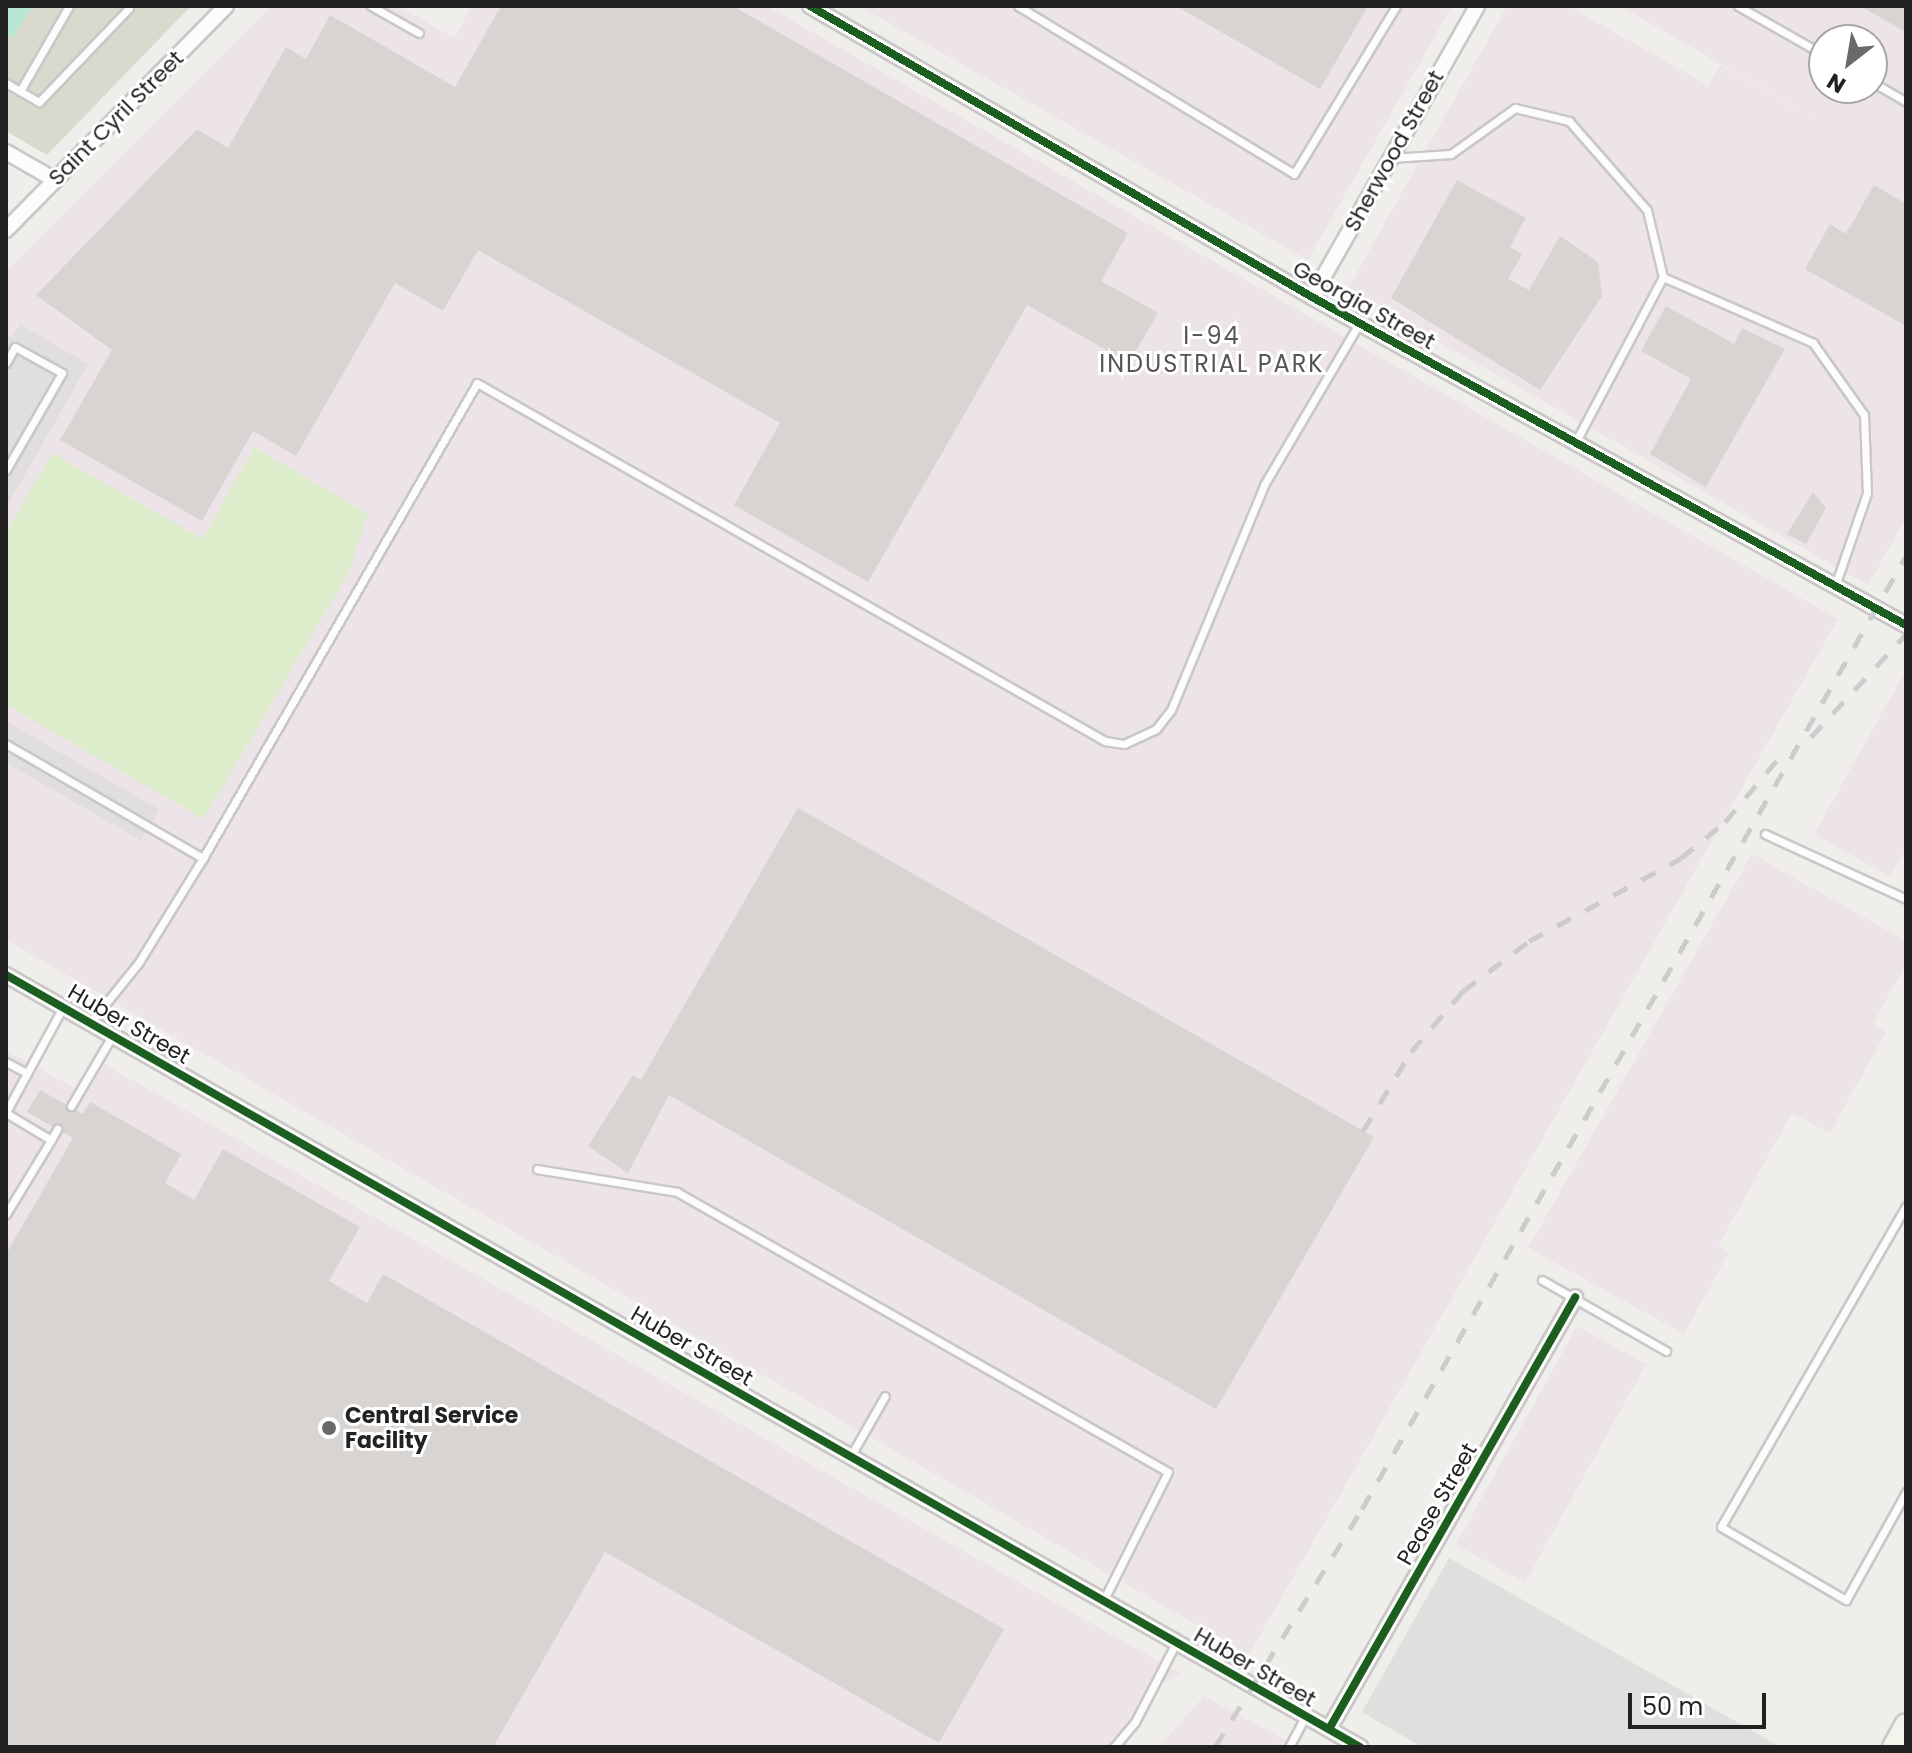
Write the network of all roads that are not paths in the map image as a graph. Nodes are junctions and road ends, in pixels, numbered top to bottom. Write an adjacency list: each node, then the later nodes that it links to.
1 (69, 6): 13 (lane)
2 (226, 6): 18 (street, Saint Cyril Street)
3 (371, 6): 10 (lane)
4 (810, 6): 21 (street, Georgia Street)
5 (1018, 6): 6 (lane)
6 (1396, 6)
7 (1477, 6): 17 (street, Sherwood Street)
8 (1738, 6): 11 (lane)
9 (129, 8): 13 (lane)
10 (419, 33)
11 (1808, 46)
12 (6, 83): 13 (lane)
13 (20, 91)
14 (1888, 91): 15 (lane)
15 (1906, 102)
16 (6, 152): 18 (street)
17 (1390, 159): 20 (lane); 21 (street, Sherwood Street)
18 (55, 180): 19 (street, Saint Cyril Street)
19 (6, 230)
20 (1663, 277): 24 (lane); 26 (lane)
21 (1312, 297): 22 (street, Georgia Street)
22 (1360, 323): 24 (street, Georgia Street); 30 (lane)
23 (6, 363): 25 (lane)
24 (1575, 443): 26 (street, Georgia Street)
25 (6, 470)
26 (1835, 586): 27 (street, Georgia Street)
27 (1906, 625)
28 (6, 744): 30 (lane)
29 (1765, 834): 31 (lane)
30 (203, 858): 34 (lane)
31 (1906, 899)
32 (6, 975): 33 (street, Huber Street)
33 (63, 1007): 34 (street, Huber Street); 37 (lane)
34 (90, 1023): 35 (street, Huber Street)
35 (112, 1035): 40 (lane); 51 (street, Huber Street)
36 (6, 1062): 37 (lane)
37 (27, 1073): 39 (lane)
38 (6, 1093): 39 (lane)
39 (14, 1097): 41 (lane)
40 (71, 1106)
41 (6, 1112): 43 (lane)
42 (57, 1129): 43 (lane)
43 (51, 1140): 46 (lane)
44 (537, 1169): 53 (lane)
45 (1906, 1206): 52 (lane)
46 (6, 1214)
47 (1542, 1280): 48 (lane)
48 (1575, 1297): 49 (lane); 57 (street, Pease Street)
49 (1666, 1351)
50 (885, 1396): 51 (lane)
51 (850, 1457): 53 (street, Huber Street)
52 (1906, 1492)
53 (1103, 1601): 54 (street, Huber Street)
54 (1176, 1643): 55 (street, Huber Street); 58 (lane)
55 (1305, 1717): 57 (street, Huber Street); 59 (lane)
56 (1906, 1724): 61 (main road)
57 (1329, 1729): 60 (street, Huber Street)
58 (1114, 1747)
59 (1289, 1747)
60 (1360, 1747)
61 (1893, 1747)

